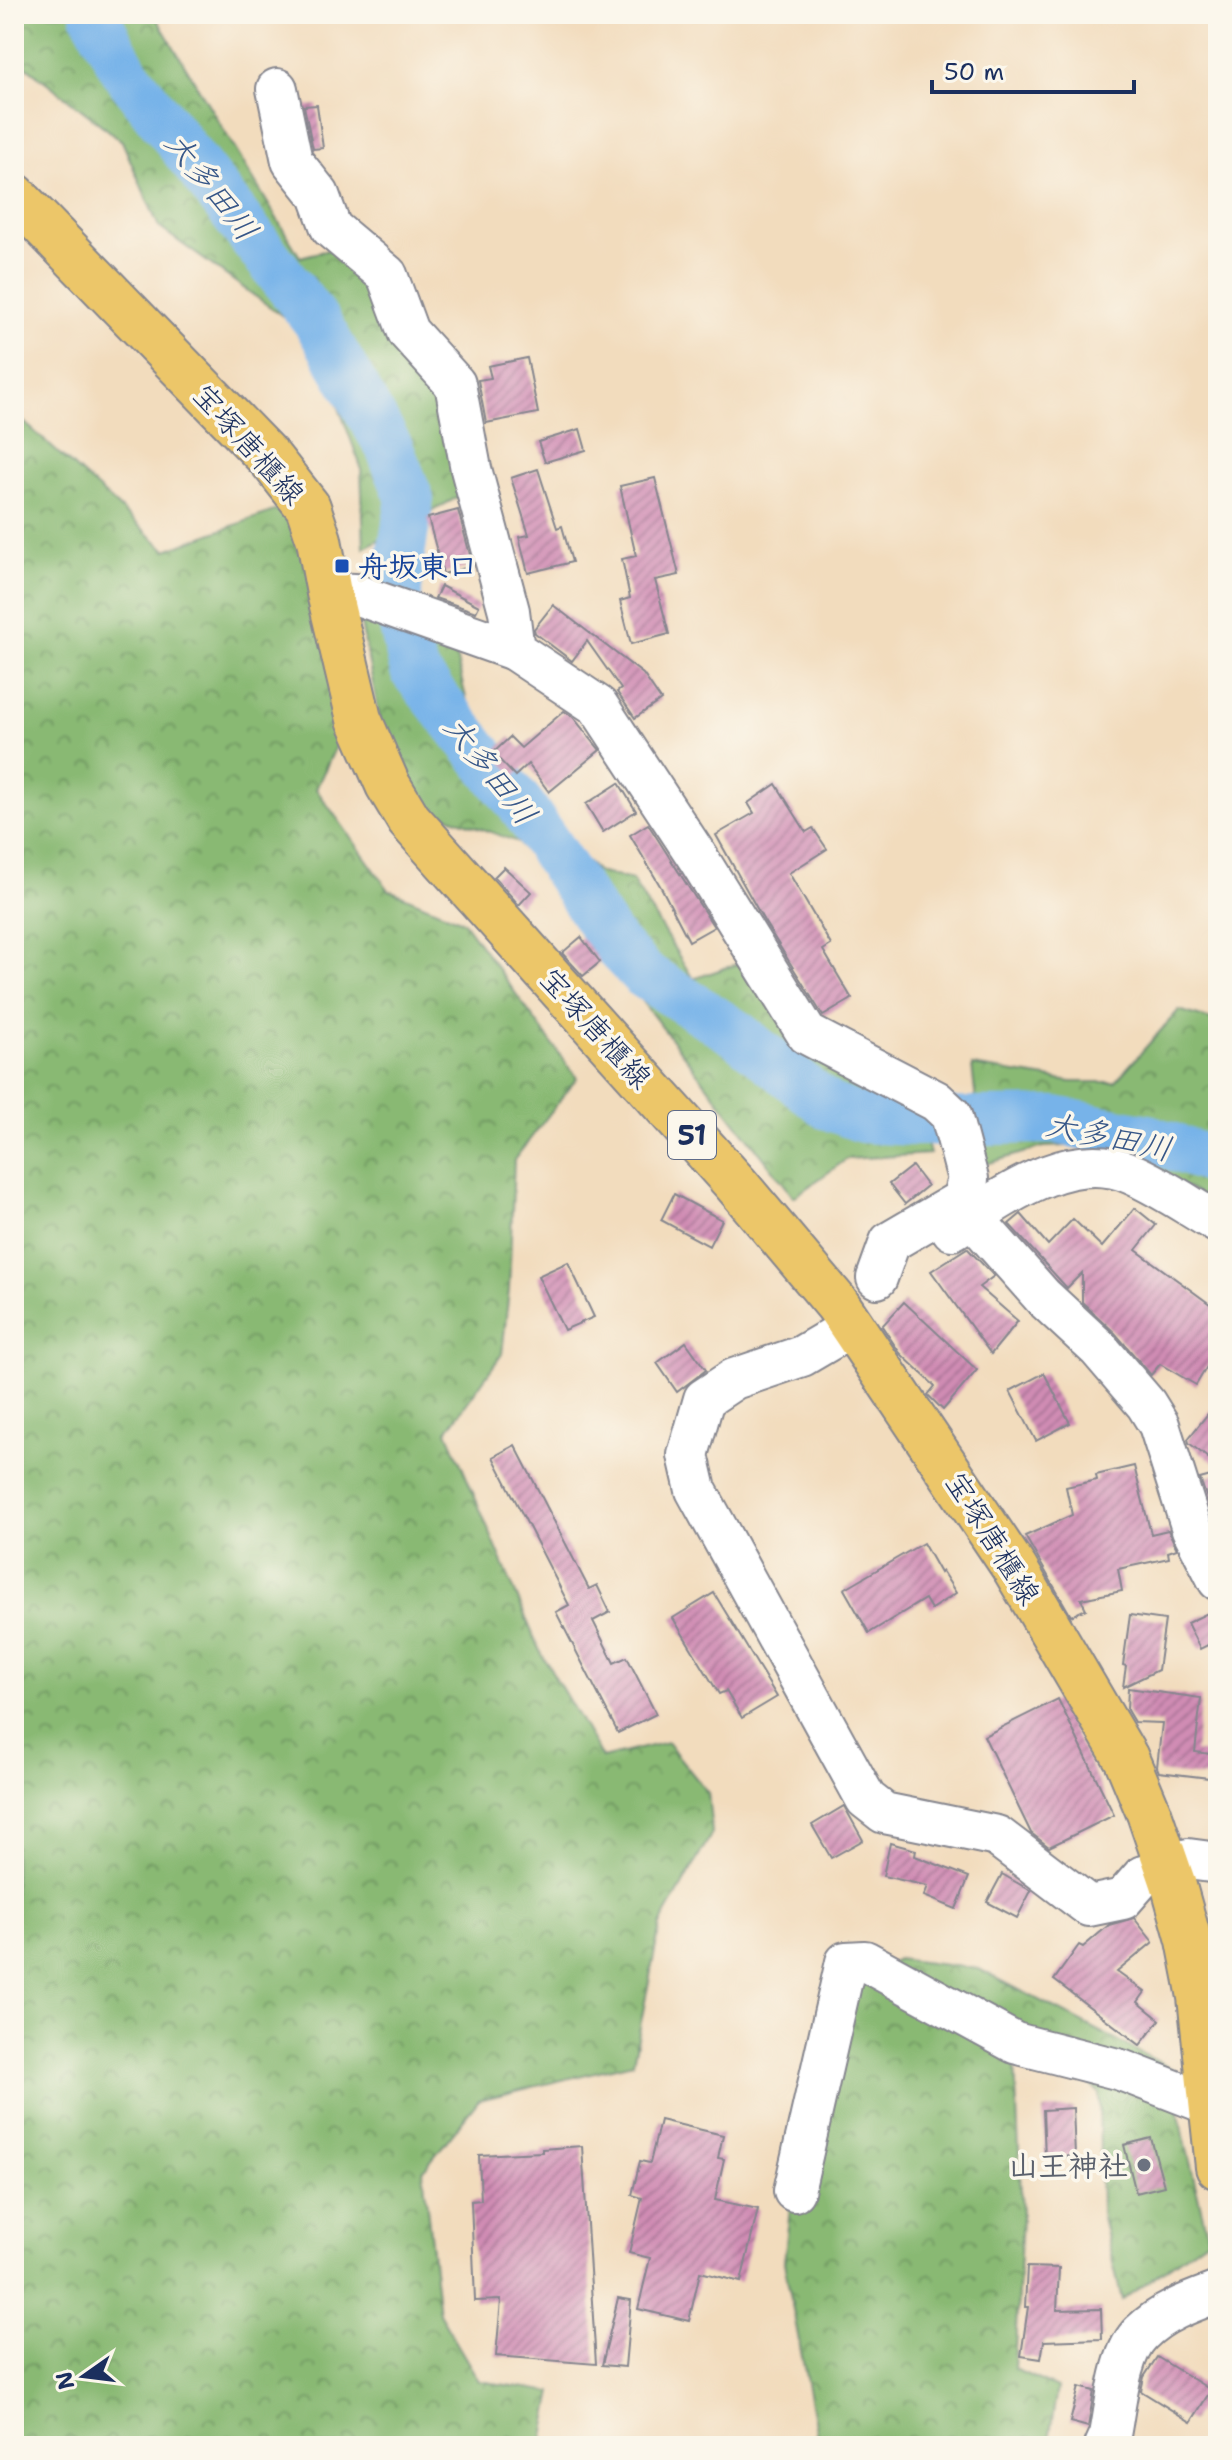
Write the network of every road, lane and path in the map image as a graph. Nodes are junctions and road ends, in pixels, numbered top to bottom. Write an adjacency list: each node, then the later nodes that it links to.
1 (277, 89): 4 (street)
2 (14, 195): 3 (main road, 宝塚唐櫃線 / 51)
3 (329, 593): 4 (street); 8 (main road, 宝塚唐櫃線 / 51)
4 (514, 650): 7 (street)
5 (972, 1217): 6 (street); 7 (street); 9 (street)
6 (1218, 1223)
7 (877, 1278): 8 (street)
8 (845, 1315): 10 (street); 11 (main road, 宝塚唐櫃線 / 51)
9 (1218, 1580)
10 (1143, 1876)
11 (1212, 2056): 12 (main road, 宝塚唐櫃線 / 51)
12 (1211, 2105): 13 (main road, 宝塚唐櫃線 / 51); 14 (street)
13 (1218, 2167)
14 (794, 2191)
15 (1218, 2292): 16 (street)
16 (1105, 2446)

